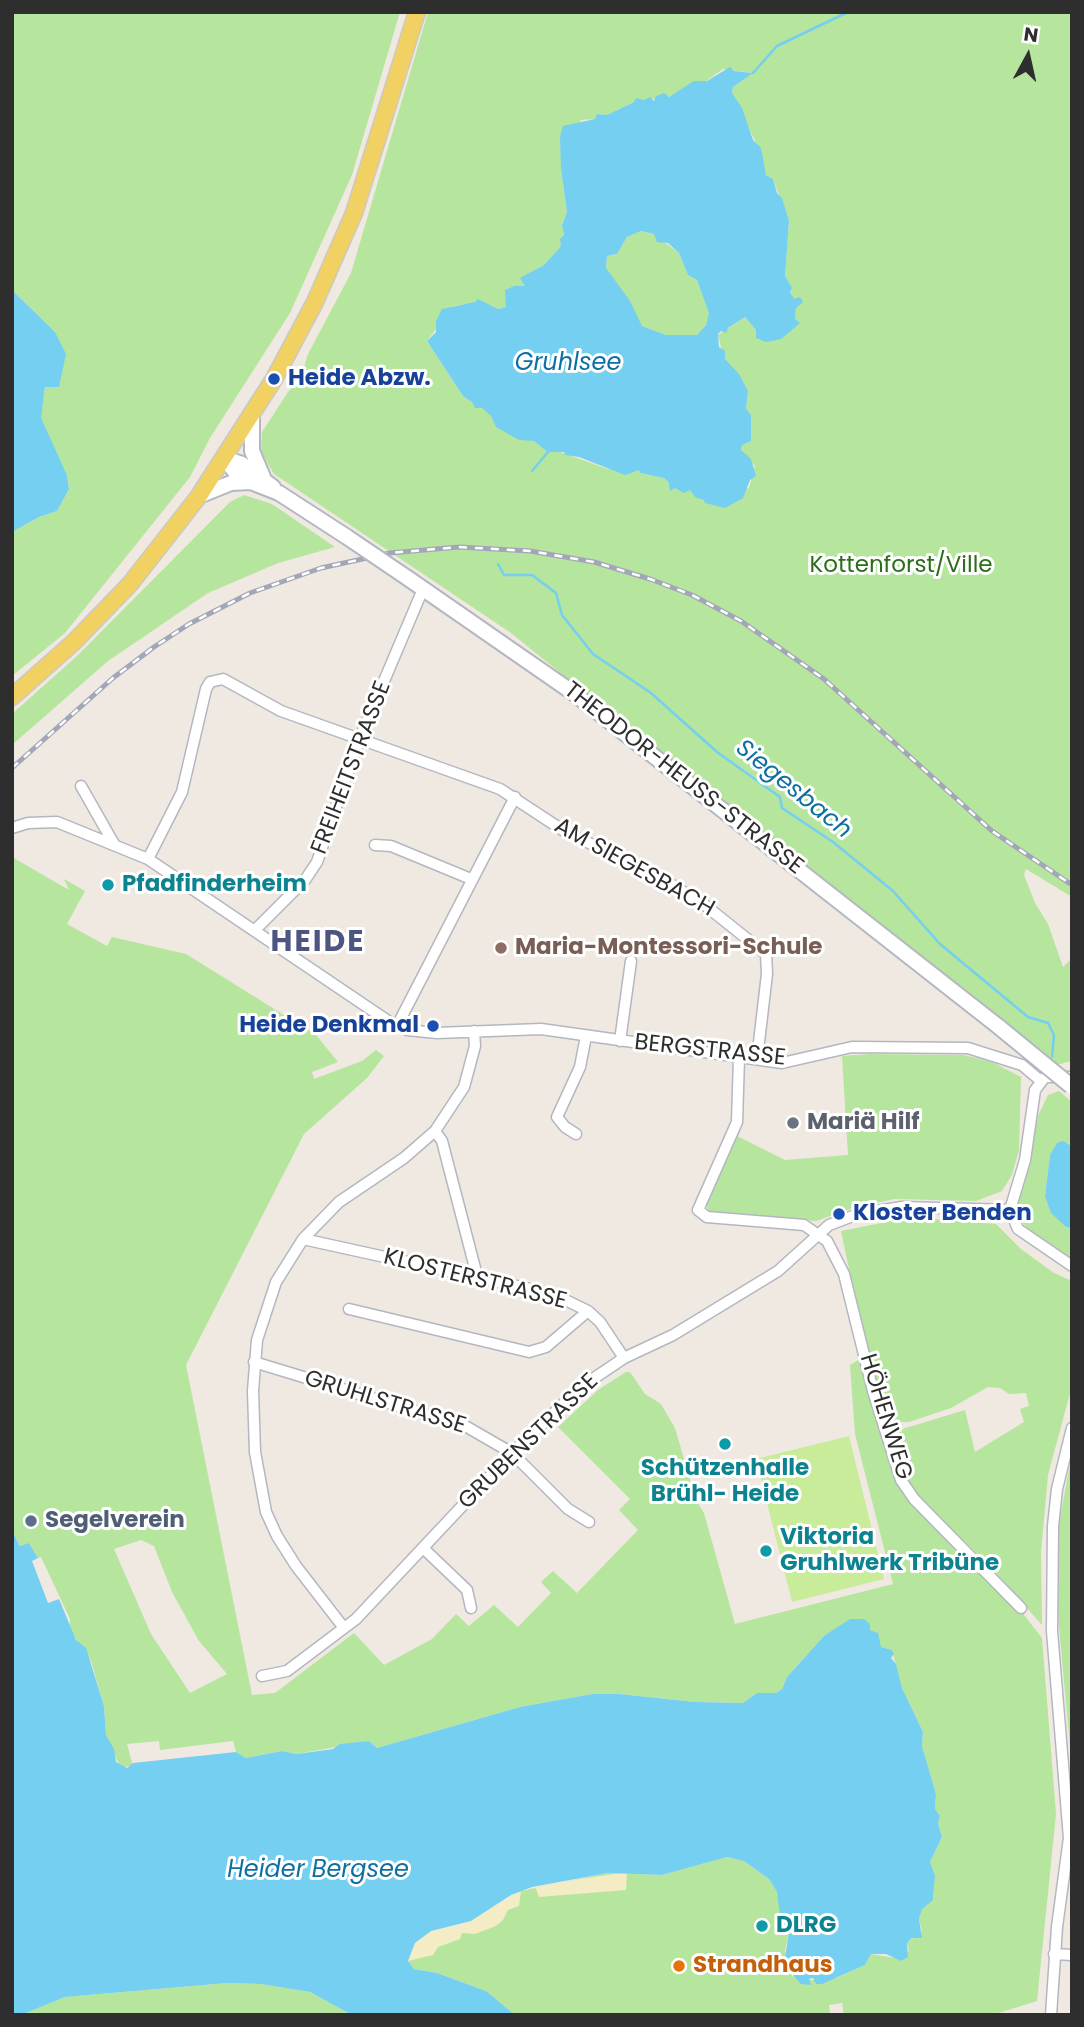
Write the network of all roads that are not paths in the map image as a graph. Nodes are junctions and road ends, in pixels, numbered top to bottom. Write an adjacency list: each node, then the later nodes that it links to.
1 (417, 12): 2 (main road)
2 (252, 415): 3 (main road); 4 (main road)
3 (224, 458): 4 (main road, THEODOR-HEUSS-STRASSE); 5 (main road)
4 (257, 480): 5 (main road); 6 (main road, THEODOR-HEUSS-STRASSE, bridge)
5 (199, 496): 7 (main road)
6 (423, 589): 8 (street, FREIHEITSTRASSE); 25 (main road, THEODOR-HEUSS-STRASSE, bridge)
7 (12, 697)
8 (359, 740): 10 (street, AM SIEGESBACH); 14 (street, AM SIEGESBACH); 16 (street, FREIHEITSTRASSE)
9 (81, 786): 12 (street)
10 (515, 797): 15 (street); 23 (street, AM SIEGESBACH)
11 (12, 828): 12 (street)
12 (115, 844): 14 (street)
13 (375, 845): 15 (street)
14 (148, 859): 16 (street)
15 (471, 879): 18 (street)
16 (255, 930): 18 (street)
17 (631, 961): 21 (street, BERGSTRASSE)
18 (397, 1026): 19 (street, BERGSTRASSE)
19 (474, 1031): 20 (street, BERGSTRASSE); 26 (street)
20 (586, 1036): 21 (street, BERGSTRASSE); 27 (street)
21 (621, 1041): 22 (street, BERGSTRASSE)
22 (739, 1058): 23 (street, BERGSTRASSE); 29 (street)
23 (757, 1059): 24 (street, BERGSTRASSE)
24 (1041, 1081): 25 (street); 28 (street)
25 (1071, 1083)
26 (435, 1130): 30 (street); 32 (street)
27 (576, 1134)
28 (1010, 1210): 29 (street); 31 (street)
29 (819, 1233): 35 (street, GRUBENSTRASSE); 42 (street, HÖHENWEG)
30 (303, 1239): 32 (street, KLOSTERSTRASSE); 36 (street)
31 (1072, 1266)
32 (474, 1276): 34 (street, KLOSTERSTRASSE)
33 (349, 1308): 34 (street)
34 (588, 1311): 35 (street, KLOSTERSTRASSE)
35 (624, 1358): 38 (street, GRUBENSTRASSE)
36 (254, 1362): 38 (street, GRUHLSTRASSE); 43 (street)
37 (1072, 1428): 45 (street)
38 (512, 1453): 39 (street, GRUHLSTRASSE); 40 (street, GRUBENSTRASSE)
39 (589, 1522)
40 (423, 1548): 41 (street); 43 (street, GRUBENSTRASSE)
41 (471, 1608)
42 (1021, 1608)
43 (344, 1628): 44 (street, GRUBENSTRASSE)
44 (262, 1676)
45 (1054, 1954): 46 (street); 47 (street)
46 (1072, 1955)
47 (1051, 2015)

